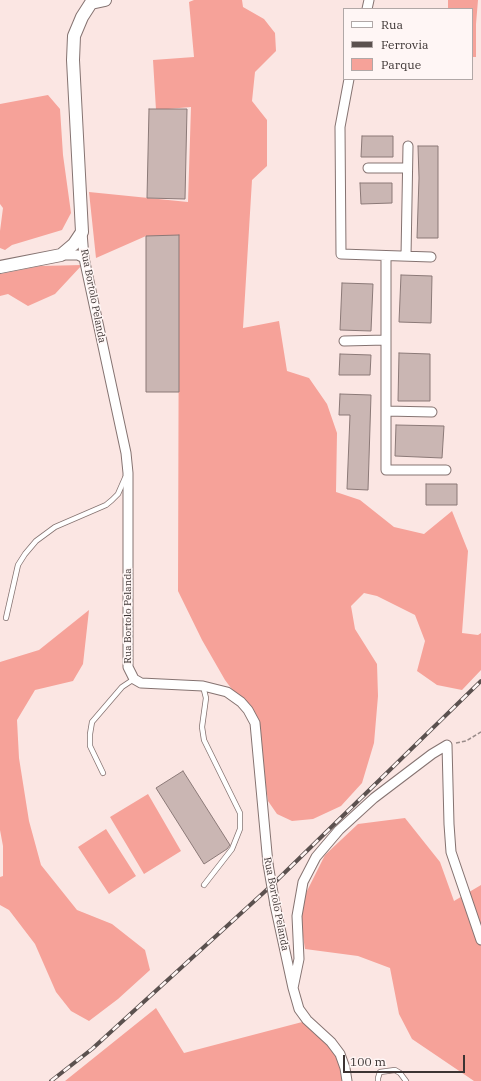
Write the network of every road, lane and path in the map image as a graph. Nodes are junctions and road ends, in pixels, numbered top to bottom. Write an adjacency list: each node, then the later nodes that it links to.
1 (105, 0): 2 (street, Rua Bortolo Pelanda)
2 (91, 2): 7 (street, Rua Bortolo Pelanda)
3 (349, 80): 9 (street)
4 (408, 146): 6 (street)
5 (368, 168): 6 (street)
6 (407, 168): 10 (street)
7 (82, 232): 8 (street, Rua Bortolo Pelanda); 12 (street, Rua Bortolo Pelanda)
8 (61, 255): 12 (street); 13 (street)
9 (386, 256): 10 (street); 14 (street)
10 (406, 256): 11 (street)
11 (431, 257)
12 (84, 258): 19 (street, Rua Bortolo Pelanda)
13 (0, 267)
14 (386, 340): 15 (street); 16 (street)
15 (344, 341)
16 (386, 412): 17 (street); 18 (street)
17 (432, 412)
18 (446, 470)
19 (128, 473): 20 (lane); 21 (street, Rua Bortolo Pelanda)
20 (6, 618)
21 (134, 679): 22 (street, Rua Bortolo Pelanda); 25 (lane)
22 (203, 686): 26 (lane); 28 (street, Rua Bortolo Pelanda, bridge)
23 (481, 732): 24 (path)
24 (447, 745): 27 (street); 28 (street)
25 (103, 773)
26 (204, 885)
27 (481, 940)
28 (293, 988): 29 (street, Rua Bortolo Pelanda)
29 (347, 1081)
30 (378, 1081): 31 (lane)
31 (406, 1081)

